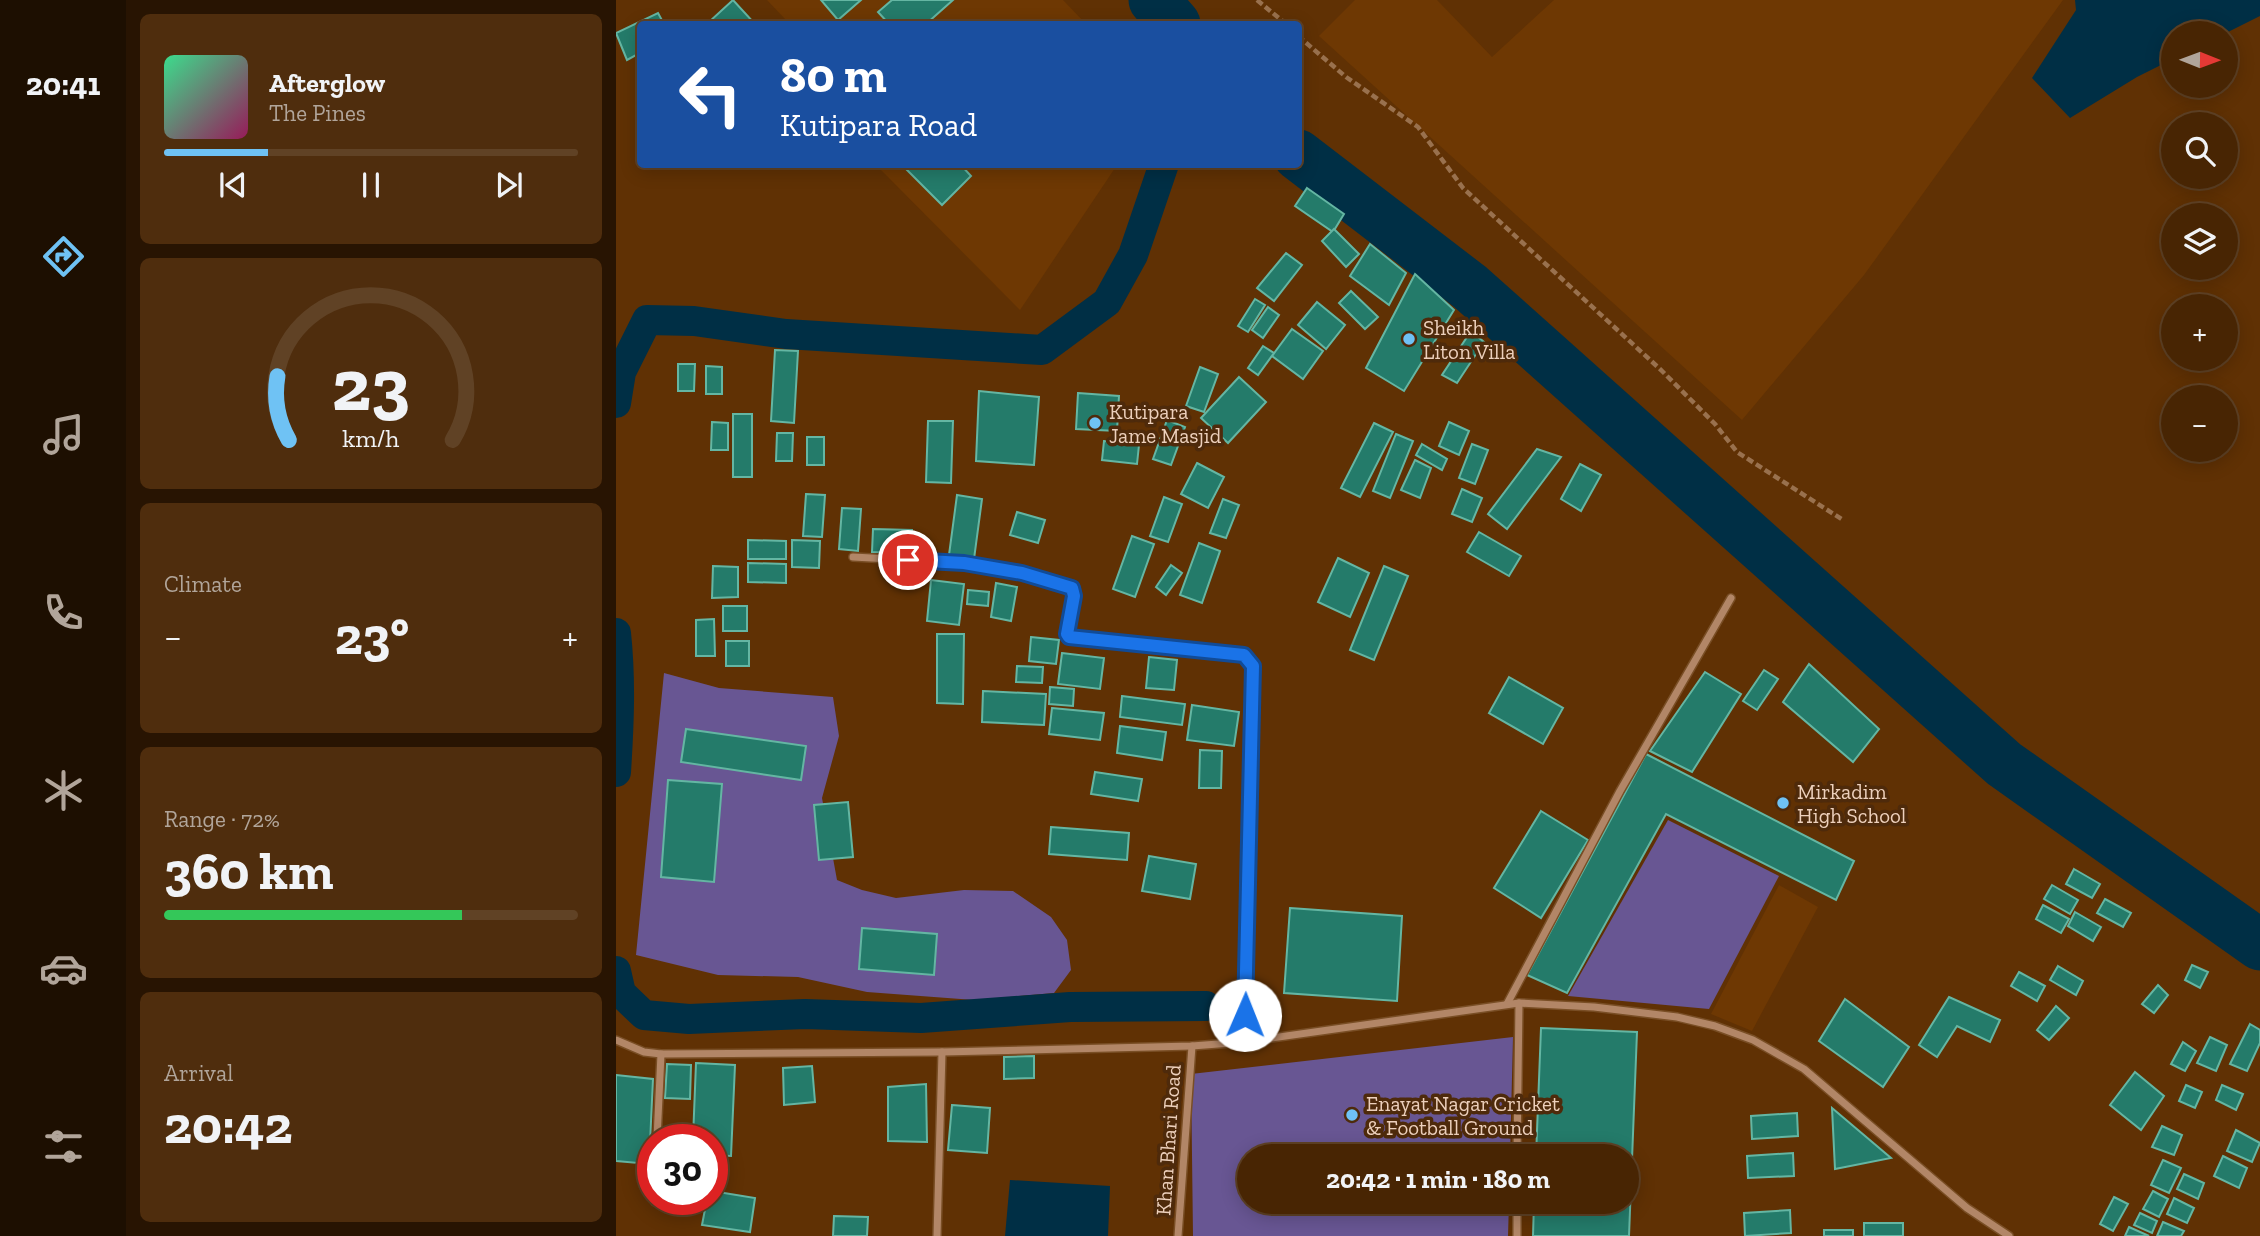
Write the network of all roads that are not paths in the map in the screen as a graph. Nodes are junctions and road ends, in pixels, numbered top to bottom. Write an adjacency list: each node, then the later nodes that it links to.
1 (853, 557): 6 (street)
2 (1731, 598): 4 (street)
3 (1518, 1003): 4 (street); 11 (street); 16 (street)
4 (1507, 1004): 6 (street)
5 (616, 1040): 9 (street)
6 (1244, 1042): 7 (street)
7 (1192, 1046): 8 (street); 14 (street, Khan Bhari Road)
8 (942, 1052): 9 (street); 13 (street)
9 (661, 1054): 10 (street)
10 (658, 1124)
11 (1517, 1144)
12 (1517, 1214): 15 (street)
13 (937, 1236)
14 (1178, 1236)
15 (1517, 1236)
16 (2009, 1236)

